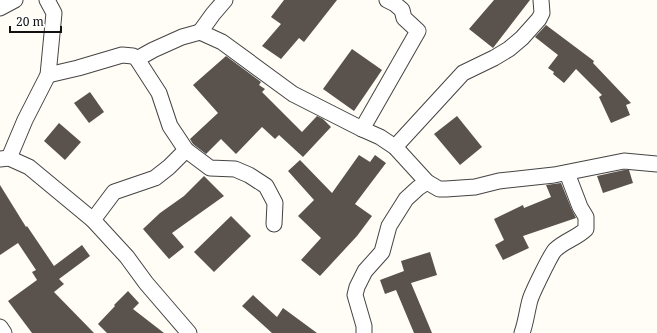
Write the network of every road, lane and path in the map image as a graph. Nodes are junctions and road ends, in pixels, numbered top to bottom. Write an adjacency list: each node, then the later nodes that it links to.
1 (15, 0): 6 (street)
2 (46, 0): 9 (street)
3 (226, 0): 7 (street)
4 (387, 0): 10 (street)
5 (540, 0): 11 (street)
6 (0, 8)
7 (200, 32): 8 (street); 10 (street)
8 (137, 59): 9 (street); 12 (street)
9 (48, 75): 13 (street)
10 (362, 129): 11 (street)
11 (395, 146): 16 (street)
12 (186, 150): 17 (street); 18 (street)
13 (4, 158): 17 (street)
14 (657, 164): 15 (street)
15 (567, 173): 16 (street); 23 (street)
16 (427, 182): 22 (street)
17 (93, 220): 21 (street)
18 (274, 224)
19 (0, 327): 20 (street)
20 (4, 333)
21 (189, 333)
22 (364, 333)
23 (522, 333)

